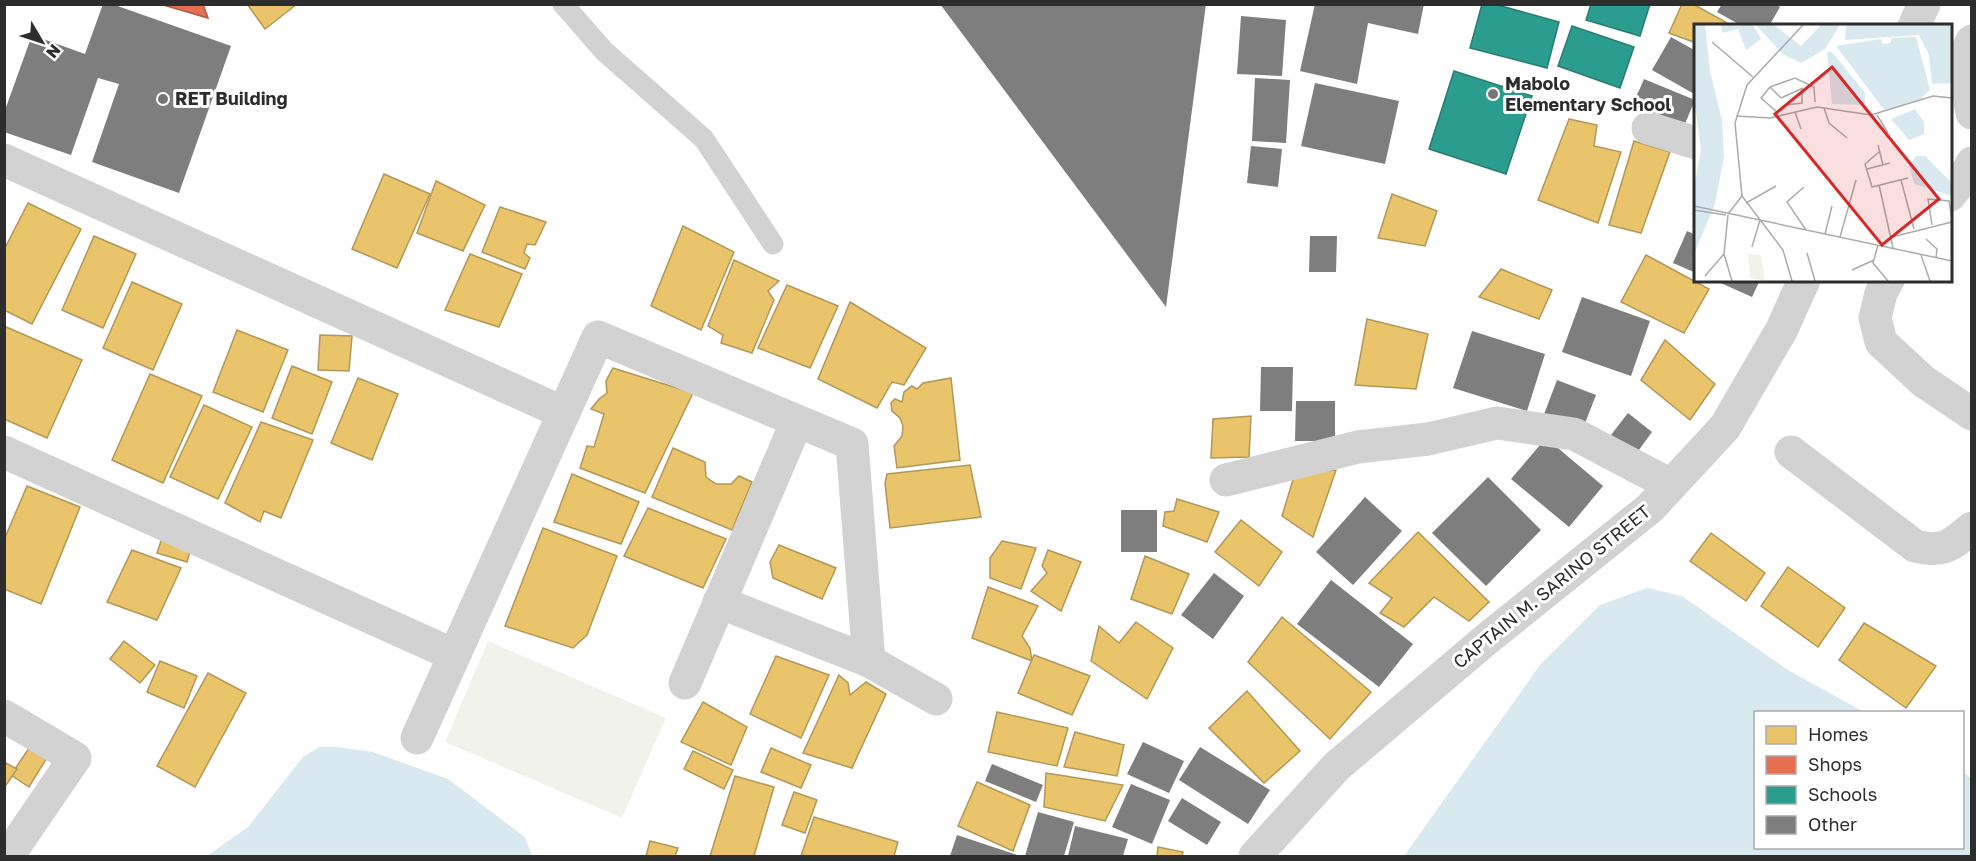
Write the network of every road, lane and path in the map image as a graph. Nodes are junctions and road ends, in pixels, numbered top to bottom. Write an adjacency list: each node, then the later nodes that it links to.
1 (563, 4): 9 (lane)
2 (1924, 4): 3 (street)
3 (1915, 24)
4 (1971, 40): 5 (street)
5 (1971, 113)
6 (1648, 128): 7 (street)
7 (1694, 143)
8 (4, 160): 12 (street)
9 (773, 244)
10 (1803, 282): 18 (street, CAPTAIN M. SARINO STREET)
11 (1887, 282): 13 (street)
12 (564, 413): 14 (street); 21 (street)
13 (1971, 414)
14 (796, 421): 20 (street); 22 (street)
15 (4, 452): 21 (street)
16 (1791, 452): 19 (street)
17 (1226, 480): 18 (street)
18 (1671, 485): 28 (street, CAPTAIN M. SARINO STREET)
19 (1971, 528)
20 (719, 602): 22 (street); 23 (street)
21 (454, 655): 26 (street)
22 (869, 661): 24 (street)
23 (685, 683)
24 (936, 699)
25 (4, 716): 27 (street)
26 (417, 738)
27 (8, 856)
28 (1254, 856)

